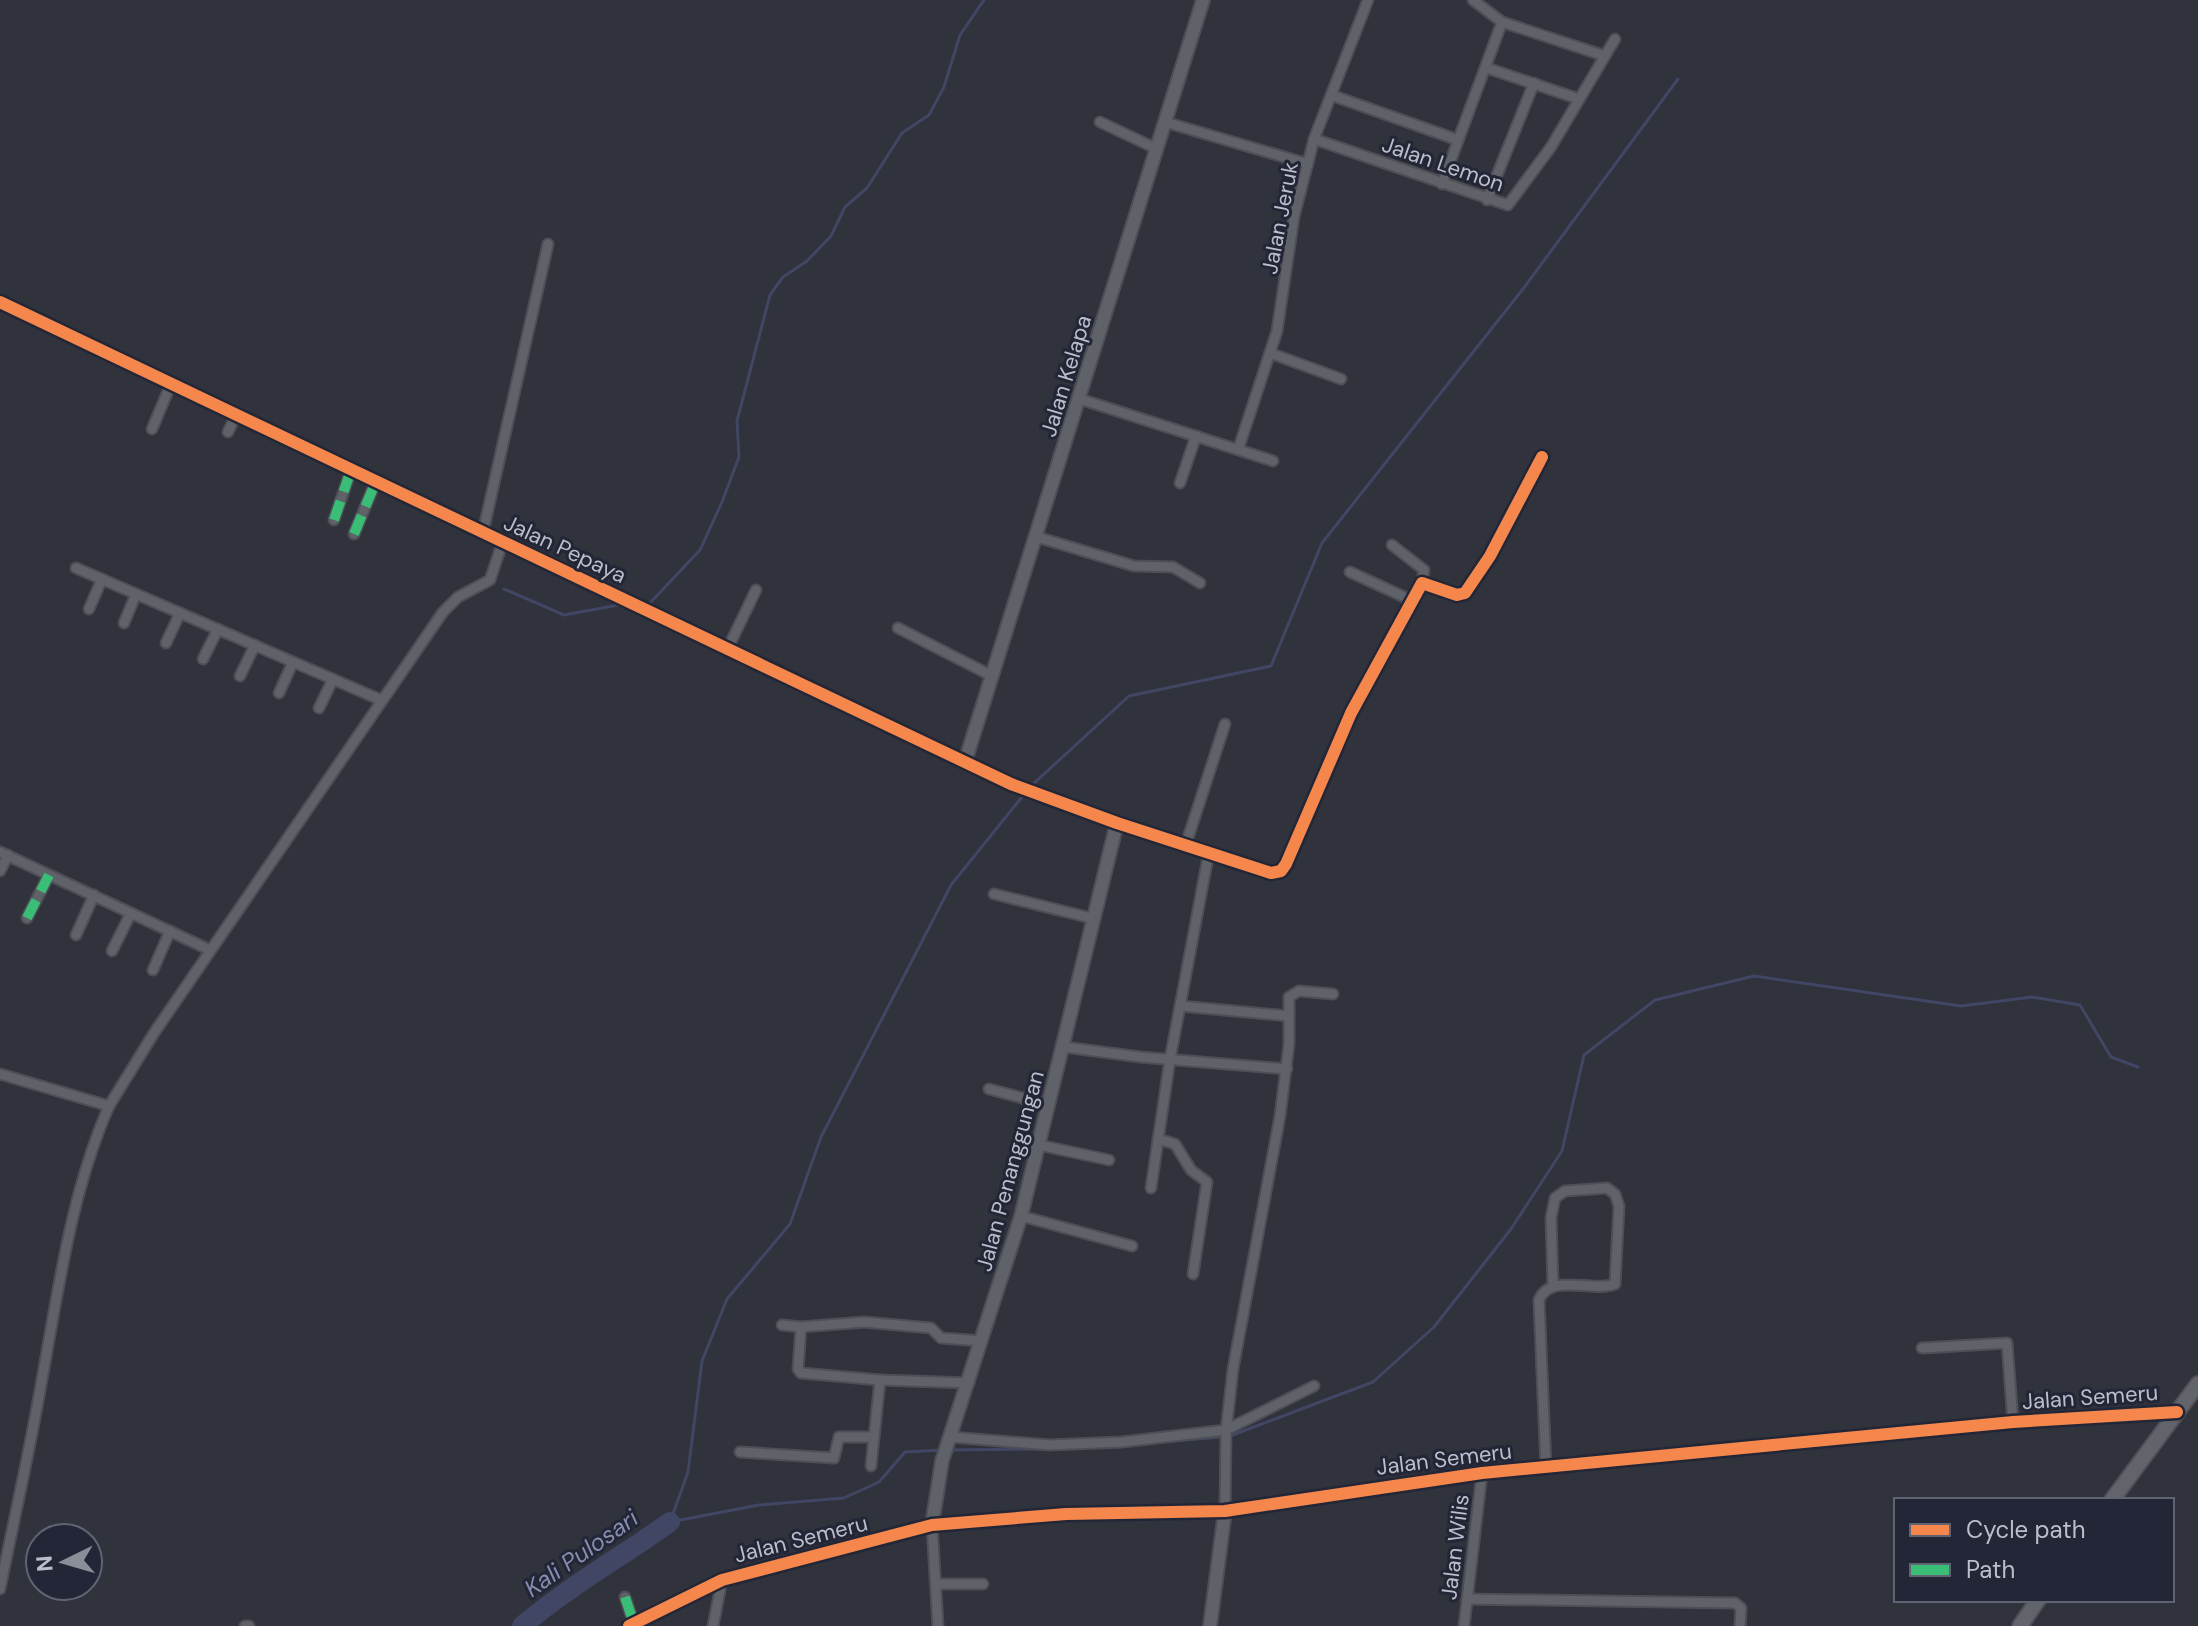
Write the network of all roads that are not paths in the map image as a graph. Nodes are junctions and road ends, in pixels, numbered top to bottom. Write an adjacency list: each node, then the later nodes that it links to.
1 (1203, 0): 12 (street, Jalan Kelapa)
2 (1368, 0): 9 (street, Jalan Jeruk)
3 (1473, 0): 4 (street)
4 (1502, 22): 6 (street); 7 (street)
5 (1615, 39): 6 (street, Jalan Lemon)
6 (1605, 56): 10 (street, Jalan Lemon)
7 (1487, 68): 8 (street); 14 (street)
8 (1534, 83): 10 (street); 18 (street)
9 (1331, 95): 13 (street, Jalan Jeruk); 14 (street)
10 (1579, 99): 18 (street, Jalan Lemon)
11 (1100, 122): 15 (street)
12 (1165, 122): 15 (street, Jalan Kelapa); 16 (street)
13 (1314, 139): 16 (street, Jalan Jeruk); 17 (street, Jalan Lemon)
14 (1458, 140): 17 (street)
15 (1157, 149): 24 (street, Jalan Kelapa)
16 (1308, 164): 21 (street, Jalan Jeruk)
17 (1442, 184): 18 (street, Jalan Lemon)
18 (1487, 200)
19 (548, 244): 36 (street)
20 (0, 302): 23 (street, Jalan Pepaya)
21 (1270, 353): 22 (street); 29 (street, Jalan Jeruk)
22 (1341, 379)
23 (171, 384): 25 (street, Jalan Pepaya); 26 (street)
24 (1080, 399): 28 (street); 38 (street, Jalan Kelapa)
25 (236, 415): 27 (street); 32 (street, Jalan Pepaya)
26 (152, 429)
27 (228, 432)
28 (1196, 436): 29 (street); 34 (street)
29 (1239, 447): 31 (street)
30 (1542, 457): 45 (street)
31 (1273, 461)
32 (351, 470): 33 (street, Jalan Pepaya); 35 (street)
33 (376, 481): 36 (street, Jalan Pepaya); 37 (street)
34 (1180, 483)
35 (334, 520)
36 (483, 532): 39 (street, Jalan Pepaya)
37 (354, 534)
38 (1037, 537): 44 (street); 60 (street, Jalan Kelapa)
39 (503, 541): 56 (street, Jalan Pepaya); 63 (street)
40 (1392, 545): 45 (street)
41 (76, 568): 43 (street)
42 (1350, 572): 48 (street)
43 (102, 579): 47 (street); 49 (street)
44 (1200, 583)
45 (1422, 583): 48 (street)
46 (756, 590): 56 (street)
47 (136, 594): 50 (street); 51 (street)
48 (1413, 601): 69 (street)
49 (89, 609)
50 (180, 613): 53 (street); 54 (street)
51 (124, 623)
52 (898, 628): 60 (street)
53 (218, 629): 55 (street); 57 (street)
54 (166, 643)
55 (255, 645): 58 (street); 59 (street)
56 (728, 648): 66 (street, Jalan Pepaya)
57 (203, 659)
58 (293, 662): 61 (street); 62 (street)
59 (240, 676)
60 (992, 676): 66 (street, Jalan Kelapa)
61 (333, 679): 63 (street); 64 (street)
62 (279, 693)
63 (381, 700): 80 (street)
64 (319, 708)
65 (1225, 724): 68 (street)
66 (965, 762): 67 (street, Jalan Pepaya)
67 (1117, 823): 68 (street); 77 (street, Jalan Penanggungan)
68 (1186, 844): 69 (street)
69 (1209, 852): 84 (street)
70 (4, 854): 71 (street); 72 (street)
71 (0, 871)
72 (49, 875): 74 (street); 76 (street)
73 (994, 894): 77 (street)
74 (94, 895): 75 (street); 79 (street)
75 (131, 913): 78 (street); 81 (street)
76 (27, 918)
77 (1095, 919): 86 (street, Jalan Penanggungan)
78 (170, 931): 80 (street); 82 (street)
79 (76, 935)
80 (210, 950): 92 (street)
81 (112, 951)
82 (153, 970)
83 (1333, 994): 85 (street)
84 (1180, 1006): 85 (street); 87 (street)
85 (1289, 1016): 88 (street)
86 (1064, 1047): 87 (street); 91 (street, Jalan Penanggungan)
87 (1170, 1059): 88 (street); 93 (street)
88 (1287, 1069): 111 (street)
89 (0, 1074): 92 (street)
90 (989, 1089): 91 (street)
91 (1049, 1105): 94 (street, Jalan Penanggungan)
92 (109, 1106): 124 (street)
93 (1158, 1139): 96 (street); 99 (street)
94 (1039, 1145): 95 (street); 97 (street, Jalan Penanggungan)
95 (1109, 1160)
96 (1151, 1188)
97 (1021, 1216): 98 (street); 103 (street, Jalan Penanggungan)
98 (1132, 1246)
99 (1193, 1274)
100 (1553, 1285): 100 (street); 116 (street)
101 (782, 1325): 102 (street)
102 (801, 1327): 103 (street); 105 (street)
103 (982, 1341): 106 (street, Jalan Penanggungan)
104 (1922, 1348): 110 (street)
105 (880, 1380): 106 (street); 112 (street)
106 (969, 1383): 113 (street, Jalan Penanggungan)
107 (2198, 1384): 109 (main road)
108 (1314, 1386): 111 (street)
109 (2177, 1412): 110 (street, Jalan Semeru); 118 (main road)
110 (2013, 1422): 116 (street, Jalan Semeru)
111 (1226, 1430): 113 (street); 119 (street)
112 (874, 1437): 114 (street); 115 (street)
113 (949, 1440): 120 (street, Jalan Penanggungan)
114 (740, 1452)
115 (871, 1466)
116 (1546, 1468): 117 (street, Jalan Semeru)
117 (1482, 1473): 119 (street, Jalan Semeru); 126 (street, Jalan Wilis)
118 (2113, 1498)
119 (1225, 1511): 120 (street, Jalan Semeru); 131 (street)
120 (932, 1525): 121 (street, Jalan Semeru); 122 (street)
121 (722, 1580): 128 (street, Jalan Semeru); 129 (street)
122 (936, 1584): 123 (street); 130 (street)
123 (983, 1584)
124 (0, 1589)
125 (625, 1597): 128 (street)
126 (1467, 1599): 132 (street, Jalan Wilis); 133 (street)
127 (2037, 1602): 134 (main road)
128 (631, 1625)
129 (713, 1626)
130 (938, 1626)
131 (1210, 1626)
132 (1464, 1626)
133 (1740, 1626)
134 (2020, 1626)

